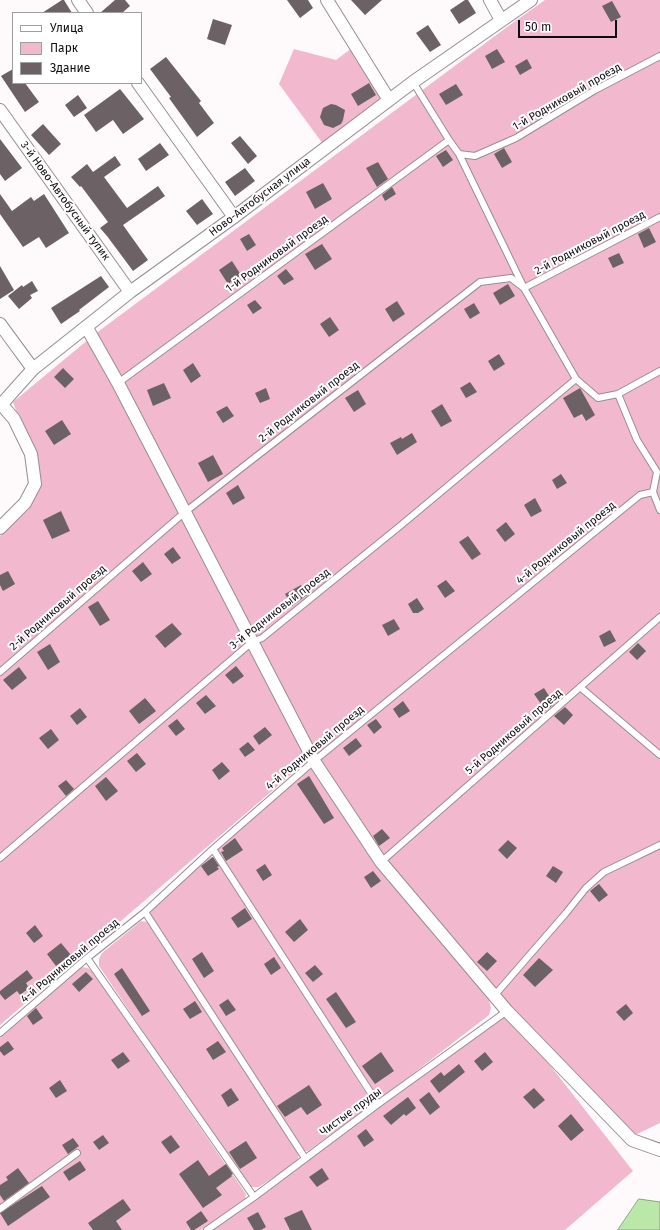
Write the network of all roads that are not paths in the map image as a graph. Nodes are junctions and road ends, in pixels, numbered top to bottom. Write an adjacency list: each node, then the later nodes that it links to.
1 (78, 0): 5 (street)
2 (327, 0): 10 (street)
3 (490, 0): 6 (street)
4 (531, 0): 6 (street, Ново-Автобусная улица)
5 (86, 12)
6 (501, 20): 8 (street, Ново-Автобусная улица)
7 (660, 56): 13 (lane, 1-й Родниковый проезд)
8 (413, 82): 10 (street, Ново-Автобусная улица); 12 (lane)
9 (139, 84): 14 (street)
10 (389, 100): 14 (street, Ново-Автобусная улица)
11 (0, 110): 17 (street, 3-й Ново-Автобусный тупик)
12 (449, 140): 13 (lane); 23 (lane, 1-й Родниковый проезд)
13 (459, 154): 16 (lane)
14 (234, 216): 17 (street, Ново-Автобусная улица)
15 (660, 217): 16 (lane, 2-й Родниковый проезд)
16 (524, 288): 22 (lane); 28 (lane, 2-й Родниковый проезд)
17 (130, 292): 19 (street, Ново-Автобусная улица)
18 (0, 324): 20 (street)
19 (87, 328): 20 (street, Ново-Автобусная улица); 23 (street)
20 (33, 369): 25 (street, Ново-Автобусная улица)
21 (660, 371): 24 (lane)
22 (576, 379): 24 (lane); 31 (lane, 3-й Родниковый проезд)
23 (118, 383): 28 (street)
24 (618, 394): 26 (lane)
25 (1, 405): 29 (street)
26 (653, 492): 27 (lane); 35 (lane, 4-й Родниковый проезд)
27 (660, 510)
28 (185, 512): 31 (street); 32 (lane, 2-й Родниковый проезд)
29 (0, 528)
30 (660, 617): 33 (lane, 5-й Родниковый проезд)
31 (252, 642): 35 (street); 38 (lane, 3-й Родниковый проезд)
32 (0, 672)
33 (580, 687): 34 (lane); 39 (lane, 5-й Родниковый проезд)
34 (660, 755)
35 (314, 761): 37 (lane, 4-й Родниковый проезд); 39 (street)
36 (660, 844): 42 (lane)
37 (213, 849): 40 (lane, 4-й Родниковый проезд); 45 (lane)
38 (0, 858)
39 (381, 862): 42 (street)
40 (145, 912): 41 (lane, 4-й Родниковый проезд); 48 (lane)
41 (87, 958): 44 (lane, 4-й Родниковый проезд); 49 (lane)
42 (494, 996): 43 (street)
43 (507, 1011): 45 (lane, Чистые пруды); 46 (street)
44 (0, 1034)
45 (378, 1104): 48 (lane, Чистые пруды)
46 (660, 1150)
47 (77, 1153): 50 (lane)
48 (305, 1158): 49 (lane, Чистые пруды)
49 (254, 1197): 51 (lane, Чистые пруды)
50 (0, 1209)
51 (207, 1230)

